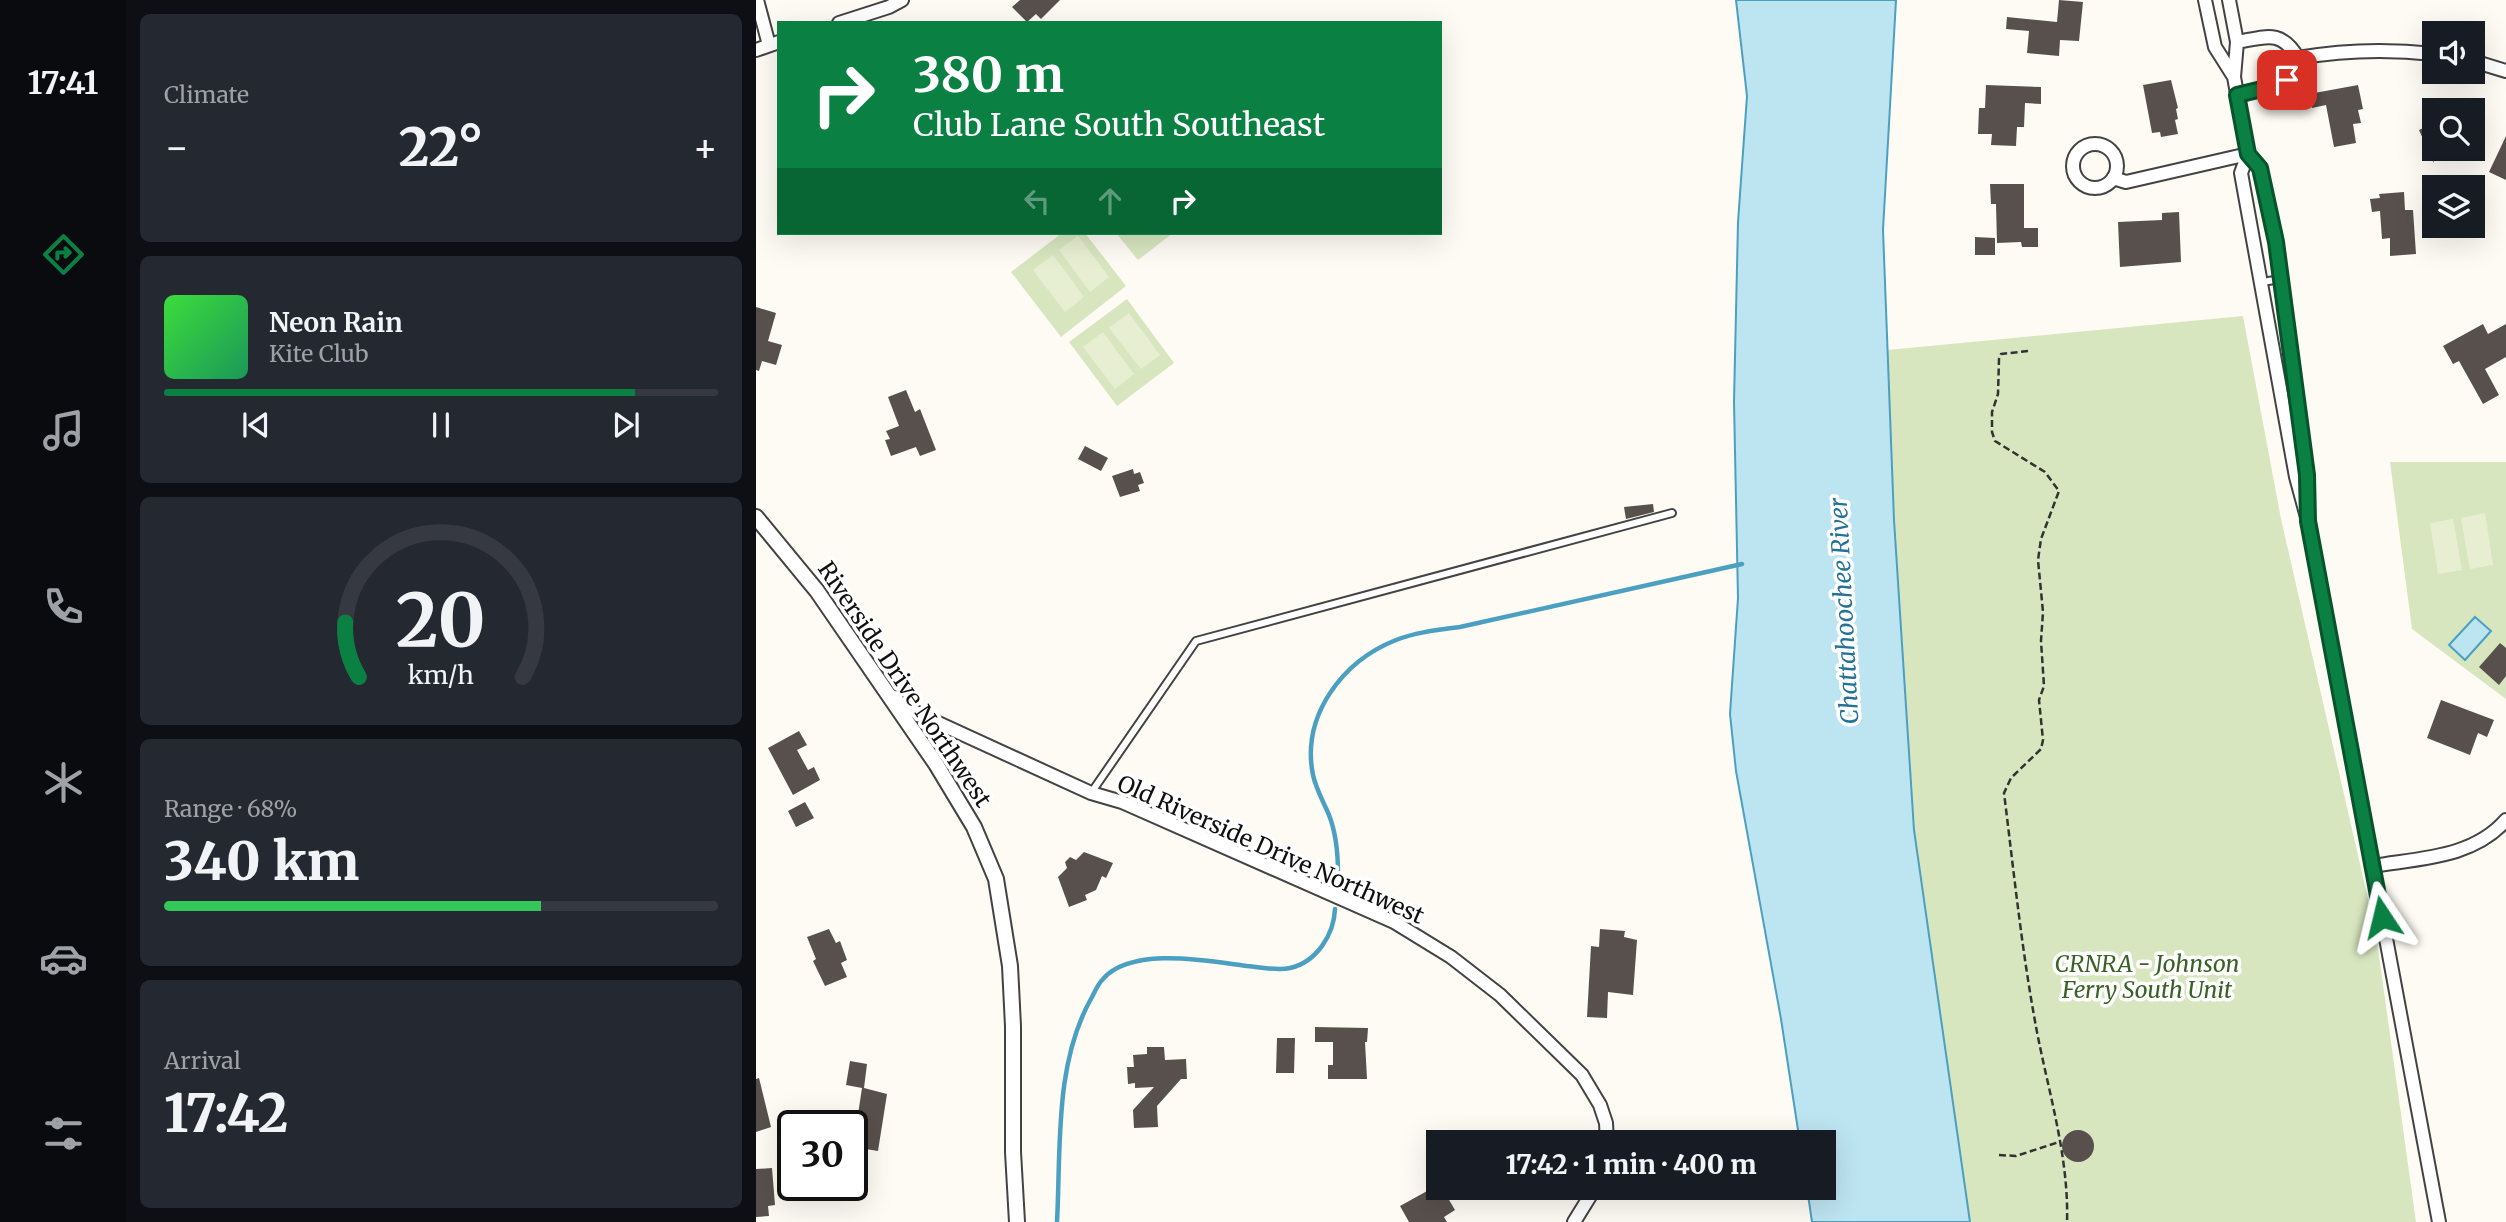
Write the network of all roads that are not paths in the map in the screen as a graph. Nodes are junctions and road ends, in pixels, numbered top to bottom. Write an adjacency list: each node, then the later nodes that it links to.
1 (757, 0): 7 (street)
2 (902, 0): 5 (street)
3 (2205, 0): 12 (street)
4 (2229, 0): 6 (street)
5 (845, 21)
6 (2237, 42): 9 (street); 12 (street)
7 (768, 46)
8 (2422, 53): 9 (street)
9 (2298, 58): 13 (street)
10 (2485, 65): 11 (street)
11 (2506, 71)
12 (2234, 77): 13 (street)
13 (2237, 95): 14 (street)
14 (2248, 154): 15 (street); 16 (street); 17 (street)
15 (2113, 178)
16 (2281, 279): 17 (lane); 20 (street)
17 (2262, 282): 20 (street)
18 (1672, 513): 22 (lane)
19 (756, 517): 21 (street, Riverside Drive Northwest)
20 (2308, 521): 24 (street)
21 (887, 691): 22 (street, Old Riverside Drive Northwest); 27 (street, Riverside Drive Northwest)
22 (1091, 793): 25 (street, Old Riverside Drive Northwest)
23 (2506, 820): 24 (street)
24 (2373, 866): 29 (street)
25 (1606, 1130)
26 (1588, 1200): 28 (street)
27 (1017, 1222)
28 (1574, 1222)
29 (2439, 1222)

